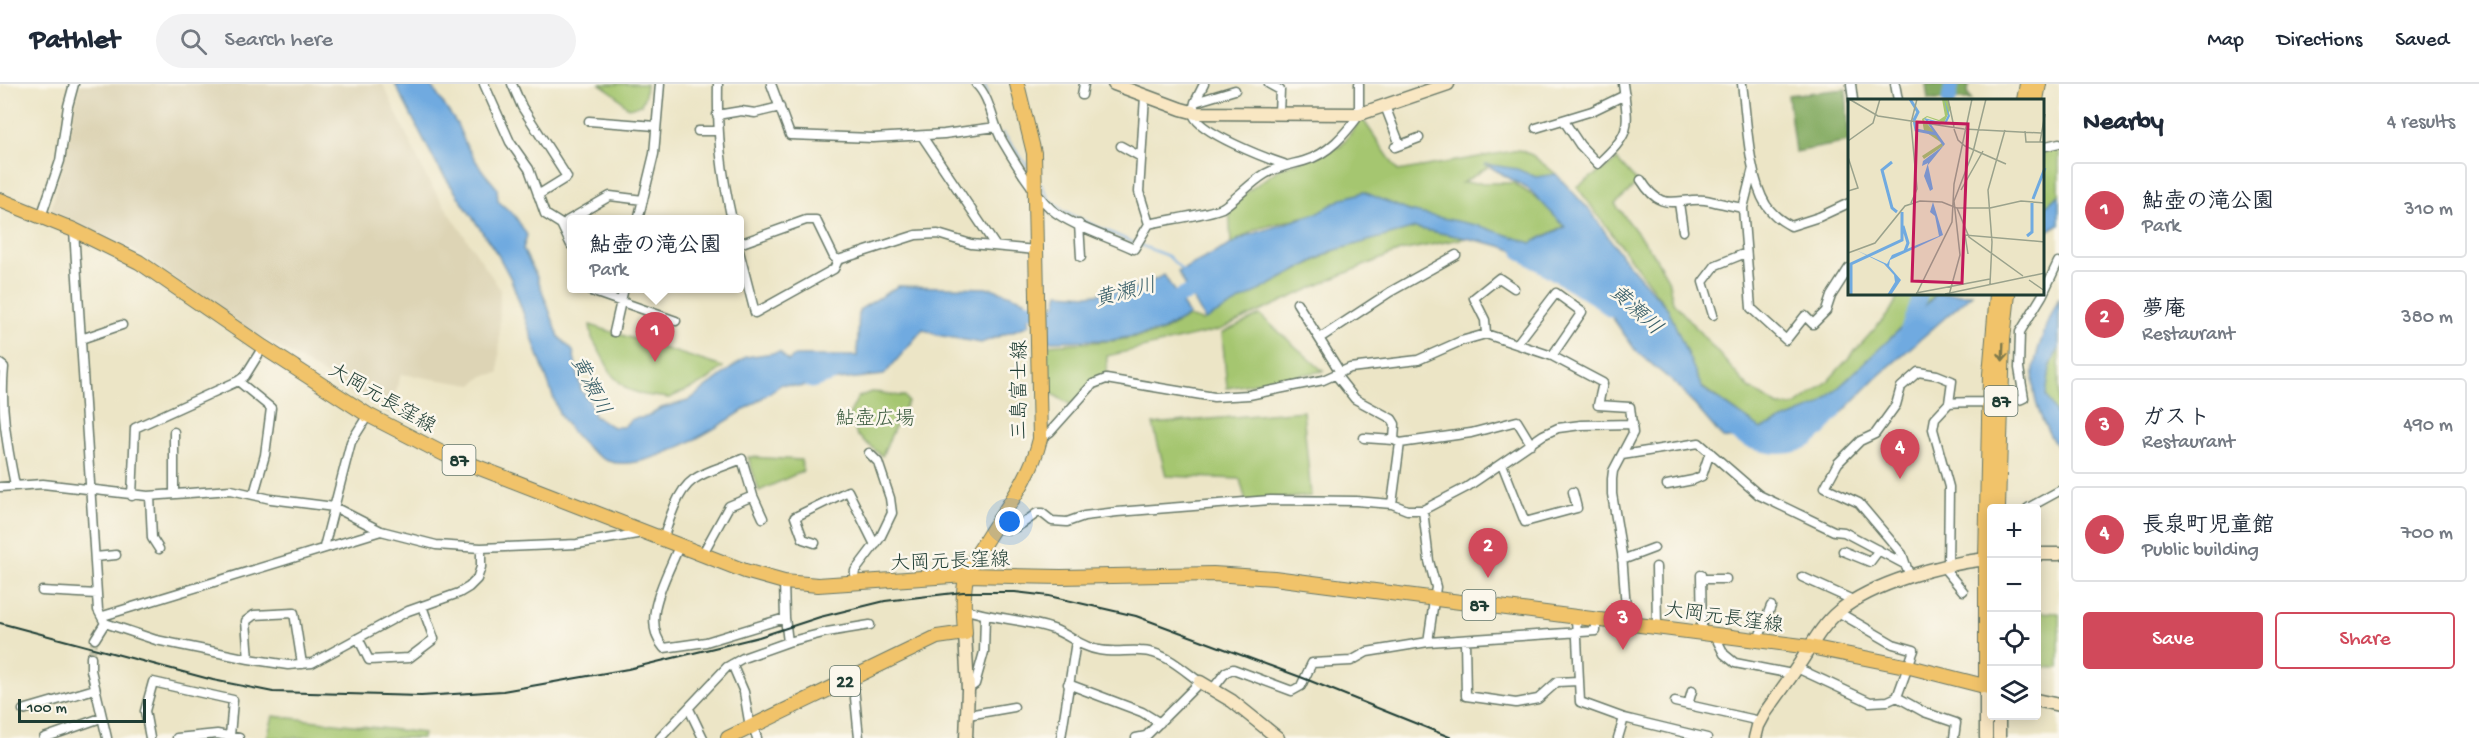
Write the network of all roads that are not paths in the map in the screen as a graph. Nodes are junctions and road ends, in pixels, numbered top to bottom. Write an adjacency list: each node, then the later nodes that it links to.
1 (74, 84): 61 (street)
2 (484, 84): 52 (street)
3 (512, 84): 52 (street)
4 (660, 84): 37 (street)
5 (718, 84): 34 (street)
6 (771, 84): 30 (street)
7 (976, 84): 38 (street)
8 (1017, 84): 50 (main road, 三島富士線)
9 (1084, 84): 22 (street)
10 (1204, 84): 31 (street)
11 (1269, 84): 32 (street)
12 (1359, 84): 33 (street)
13 (1448, 84): 29 (street)
14 (1623, 84): 24 (street)
15 (1742, 84): 49 (street)
16 (1851, 84): 25 (street)
17 (1895, 84): 26 (street)
18 (2027, 84): 27 (main road)
19 (2039, 84): 28 (main road)
20 (1120, 85): 23 (street)
21 (1235, 90): 31 (street)
22 (1082, 95)
23 (1145, 96): 31 (street); 47 (street)
24 (1625, 96): 36 (street); 36 (street)
25 (1853, 99)
26 (1899, 99)
27 (2024, 99)
28 (2036, 99)
29 (1385, 106): 33 (street); 43 (street)
30 (780, 107): 34 (street); 42 (street)
31 (1194, 107): 32 (street); 48 (street)
32 (1279, 113): 33 (street)
33 (1359, 114): 48 (street)
34 (717, 115): 41 (street)
35 (589, 121): 37 (street)
36 (1564, 121): 39 (street)
37 (656, 126): 54 (street)
38 (996, 127): 42 (street); 50 (street)
39 (1536, 128)
40 (698, 131): 41 (street)
41 (717, 131): 60 (street)
42 (922, 136): 68 (street)
43 (1419, 138)
44 (2059, 144): 46 (street)
45 (1121, 146): 47 (street)
46 (2046, 146)
47 (1141, 157): 64 (street)
48 (1284, 164): 64 (street)
49 (1753, 168): 56 (street); 57 (street)
50 (1035, 180): 63 (street); 69 (main road, 三島富士線)
51 (1641, 180): 55 (street)
52 (538, 195): 62 (street)
53 (0, 200): 61 (main road, 大岡元長窪線 / 87)
54 (643, 200): 58 (street); 59 (street)
55 (1679, 203): 57 (street); 66 (street)
56 (1848, 203)
57 (1743, 208): 70 (street)
58 (579, 215)
59 (639, 215)
60 (731, 215)
61 (40, 217): 65 (main road, 大岡元長窪線 / 87)
62 (566, 223)
63 (1079, 224): 64 (street); 72 (street)
64 (1149, 224)
65 (74, 230): 92 (street); 94 (main road, 大岡元長窪線 / 87)
66 (1683, 231)
67 (744, 242): 73 (street)
68 (994, 245): 69 (street); 73 (street)
69 (1036, 250): 106 (main road, 三島富士線)
70 (1746, 253): 76 (street); 86 (street)
71 (1456, 255): 91 (street)
72 (1081, 257)
73 (838, 260): 75 (street)
74 (2058, 262): 78 (street)
75 (744, 270)
76 (1848, 270)
77 (1514, 288): 90 (street)
78 (2044, 292)
79 (596, 293): 84 (street)
80 (623, 293): 84 (street)
81 (1997, 296): 99 (main road, 87)
82 (2008, 296): 99 (main road, 87, one-way to 99)
83 (2042, 296): 99 (street)
84 (621, 302): 87 (street); 89 (street)
85 (1297, 303): 91 (street)
86 (1713, 315)
87 (676, 321)
88 (122, 326): 92 (street)
89 (614, 332)
90 (1486, 334): 93 (street); 97 (street)
91 (1320, 338): 97 (street)
92 (81, 339): 117 (street)
93 (1517, 344): 95 (street); 95 (street)
94 (263, 347): 98 (street); 101 (main road, 大岡元長窪線 / 87)
95 (1552, 356): 103 (street)
96 (0, 364): 102 (street)
97 (1338, 374): 106 (street); 108 (street)
98 (238, 381): 121 (street); 122 (street)
99 (1996, 401): 100 (street); 126 (main road, 87); 149 (main road, 87)
100 (1949, 403): 151 (street); 153 (street)
101 (368, 415): 128 (street); 133 (main road, 大岡元長窪線 / 87)
102 (2, 424): 107 (street)
103 (1633, 424): 109 (street); 112 (street)
104 (174, 432): 120 (street)
105 (1364, 438): 108 (street)
106 (1040, 439): 131 (main road, 三島富士線)
107 (3, 442): 114 (street)
108 (1397, 442): 109 (street); 125 (street)
109 (1531, 444): 113 (street)
110 (1710, 452): 112 (street); 115 (street); 142 (street)
111 (869, 453): 136 (street)
112 (1622, 455): 150 (street)
113 (1502, 464): 119 (street); 129 (street)
114 (15, 485): 116 (street); 117 (street)
115 (1667, 485)
116 (0, 487)
117 (92, 491): 122 (street); 148 (street)
118 (2059, 491): 127 (street)
119 (1573, 492)
120 (174, 494): 121 (street); 123 (street)
121 (254, 494): 128 (street)
122 (132, 496): 123 (street)
123 (150, 496): 141 (street)
124 (753, 496): 130 (street); 134 (street); 147 (street)
125 (1392, 504): 129 (street); 131 (street)
126 (1998, 504)
127 (2035, 504)
128 (334, 507): 132 (street); 138 (street)
129 (1423, 510): 162 (street)
130 (763, 518)
131 (994, 526): 154 (main road, 三島富士線)
132 (381, 531): 138 (street); 139 (street)
133 (644, 533): 134 (main road, 大岡元長窪線 / 87); 139 (street)
134 (663, 540): 137 (main road, 大岡元長窪線 / 87)
135 (815, 543): 136 (street)
136 (876, 545): 158 (street)
137 (679, 546): 147 (main road, 大岡元長窪線 / 87); 169 (street)
138 (324, 548): 170 (street)
139 (481, 548): 164 (street)
140 (1654, 548): 150 (street)
141 (159, 549)
142 (1879, 550): 143 (street); 153 (street)
143 (1843, 552)
144 (2041, 554): 145 (street)
145 (2059, 554)
146 (116, 555): 148 (street)
147 (702, 555): 157 (main road, 大岡元長窪線 / 87)
148 (95, 557): 161 (street)
149 (1986, 559): 151 (street); 189 (main road, 87)
150 (1622, 560): 171 (street)
151 (1945, 566): 153 (street); 160 (street)
152 (1656, 567): 174 (street)
153 (1908, 571): 163 (street)
154 (966, 575): 158 (main road, 大岡元長窪線 / 87); 162 (main road, 大岡元長窪線 / 87); 166 (main road, 三島富士線)
155 (1802, 577): 163 (street)
156 (1726, 579): 176 (street)
157 (784, 582): 158 (main road, 大岡元長窪線 / 87); 169 (street)
158 (853, 584)
159 (42, 591): 161 (street)
160 (1963, 591)
161 (97, 594): 170 (street)
162 (1433, 599): 172 (main road, 大岡元長窪線 / 87); 183 (street)
163 (1855, 601): 167 (street)
164 (422, 606): 177 (street); 177 (street)
165 (1771, 606): 179 (street)
166 (964, 609): 168 (street); 175 (main road, 三島富士線)
167 (1838, 612): 184 (street); 190 (street)
168 (985, 616): 180 (street); 198 (street)
169 (785, 618): 182 (street)
170 (104, 619): 178 (street); 186 (street)
171 (1627, 622): 172 (main road, 大岡元長窪線 / 87); 174 (main road, 大岡元長窪線 / 87)
172 (1576, 624): 181 (street); 193 (street)
173 (870, 625): 182 (street)
174 (1657, 626): 176 (main road, 大岡元長窪線 / 87)
175 (965, 633): 192 (main road, 22); 198 (street)
176 (1708, 633): 179 (main road, 大岡元長窪線 / 87); 191 (street)
177 (358, 638): 187 (street)
178 (95, 639)
179 (1758, 640): 184 (main road, 大岡元長窪線 / 87)
180 (1076, 641): 194 (street); 195 (street)
181 (1465, 641): 183 (street); 193 (street)
182 (788, 642): 188 (street)
183 (1428, 642): 199 (street)
184 (1810, 647): 190 (main road, 大岡元長窪線 / 87); 191 (street)
185 (91, 657): 197 (street)
186 (249, 659): 187 (street); 187 (street)
187 (302, 664)
188 (732, 664): 207 (street); 217 (street)
189 (1989, 666)
190 (1910, 667): 196 (main road, 大岡元長窪線 / 87); 201 (street)
191 (1795, 671): 201 (street); 215 (street)
192 (854, 677): 217 (main road, 22); 228 (street)
193 (1578, 681): 210 (street)
194 (1200, 682): 199 (street); 216 (street)
195 (1068, 684): 216 (street); 230 (street)
196 (1987, 686)
197 (95, 689): 208 (street); 211 (street)
198 (968, 689): 209 (street)
199 (1212, 690): 232 (street)
200 (1692, 691): 204 (street)
201 (1897, 697): 236 (street)
202 (2041, 701): 205 (street)
203 (1675, 702): 204 (street)
204 (1688, 705): 215 (street)
205 (2059, 705)
206 (1014, 707): 209 (street)
207 (689, 708): 225 (street); 226 (street)
208 (23, 710)
209 (968, 715): 229 (street)
210 (1624, 717): 233 (street); 234 (street)
211 (101, 718): 221 (street); 222 (street)
212 (1987, 720): 237 (street)
213 (1999, 720): 238 (street)
214 (2005, 720): 239 (street)
215 (1760, 721): 235 (street)
216 (1160, 723): 220 (street)
217 (753, 730): 227 (main road, 22)
218 (195, 737): 219 (street); 224 (street)
219 (235, 737): 223 (street)
220 (1148, 737): 231 (street)
221 (44, 738)
222 (107, 738)
223 (150, 738)
224 (177, 738)
225 (660, 738)
226 (703, 738)
227 (728, 738)
228 (859, 738)
229 (966, 738)
230 (1061, 738)
231 (1136, 738)
232 (1278, 738)
233 (1618, 738)
234 (1707, 738)
235 (1755, 738)
236 (1954, 738)
237 (1986, 738)
238 (1999, 738)
239 (2004, 738)

